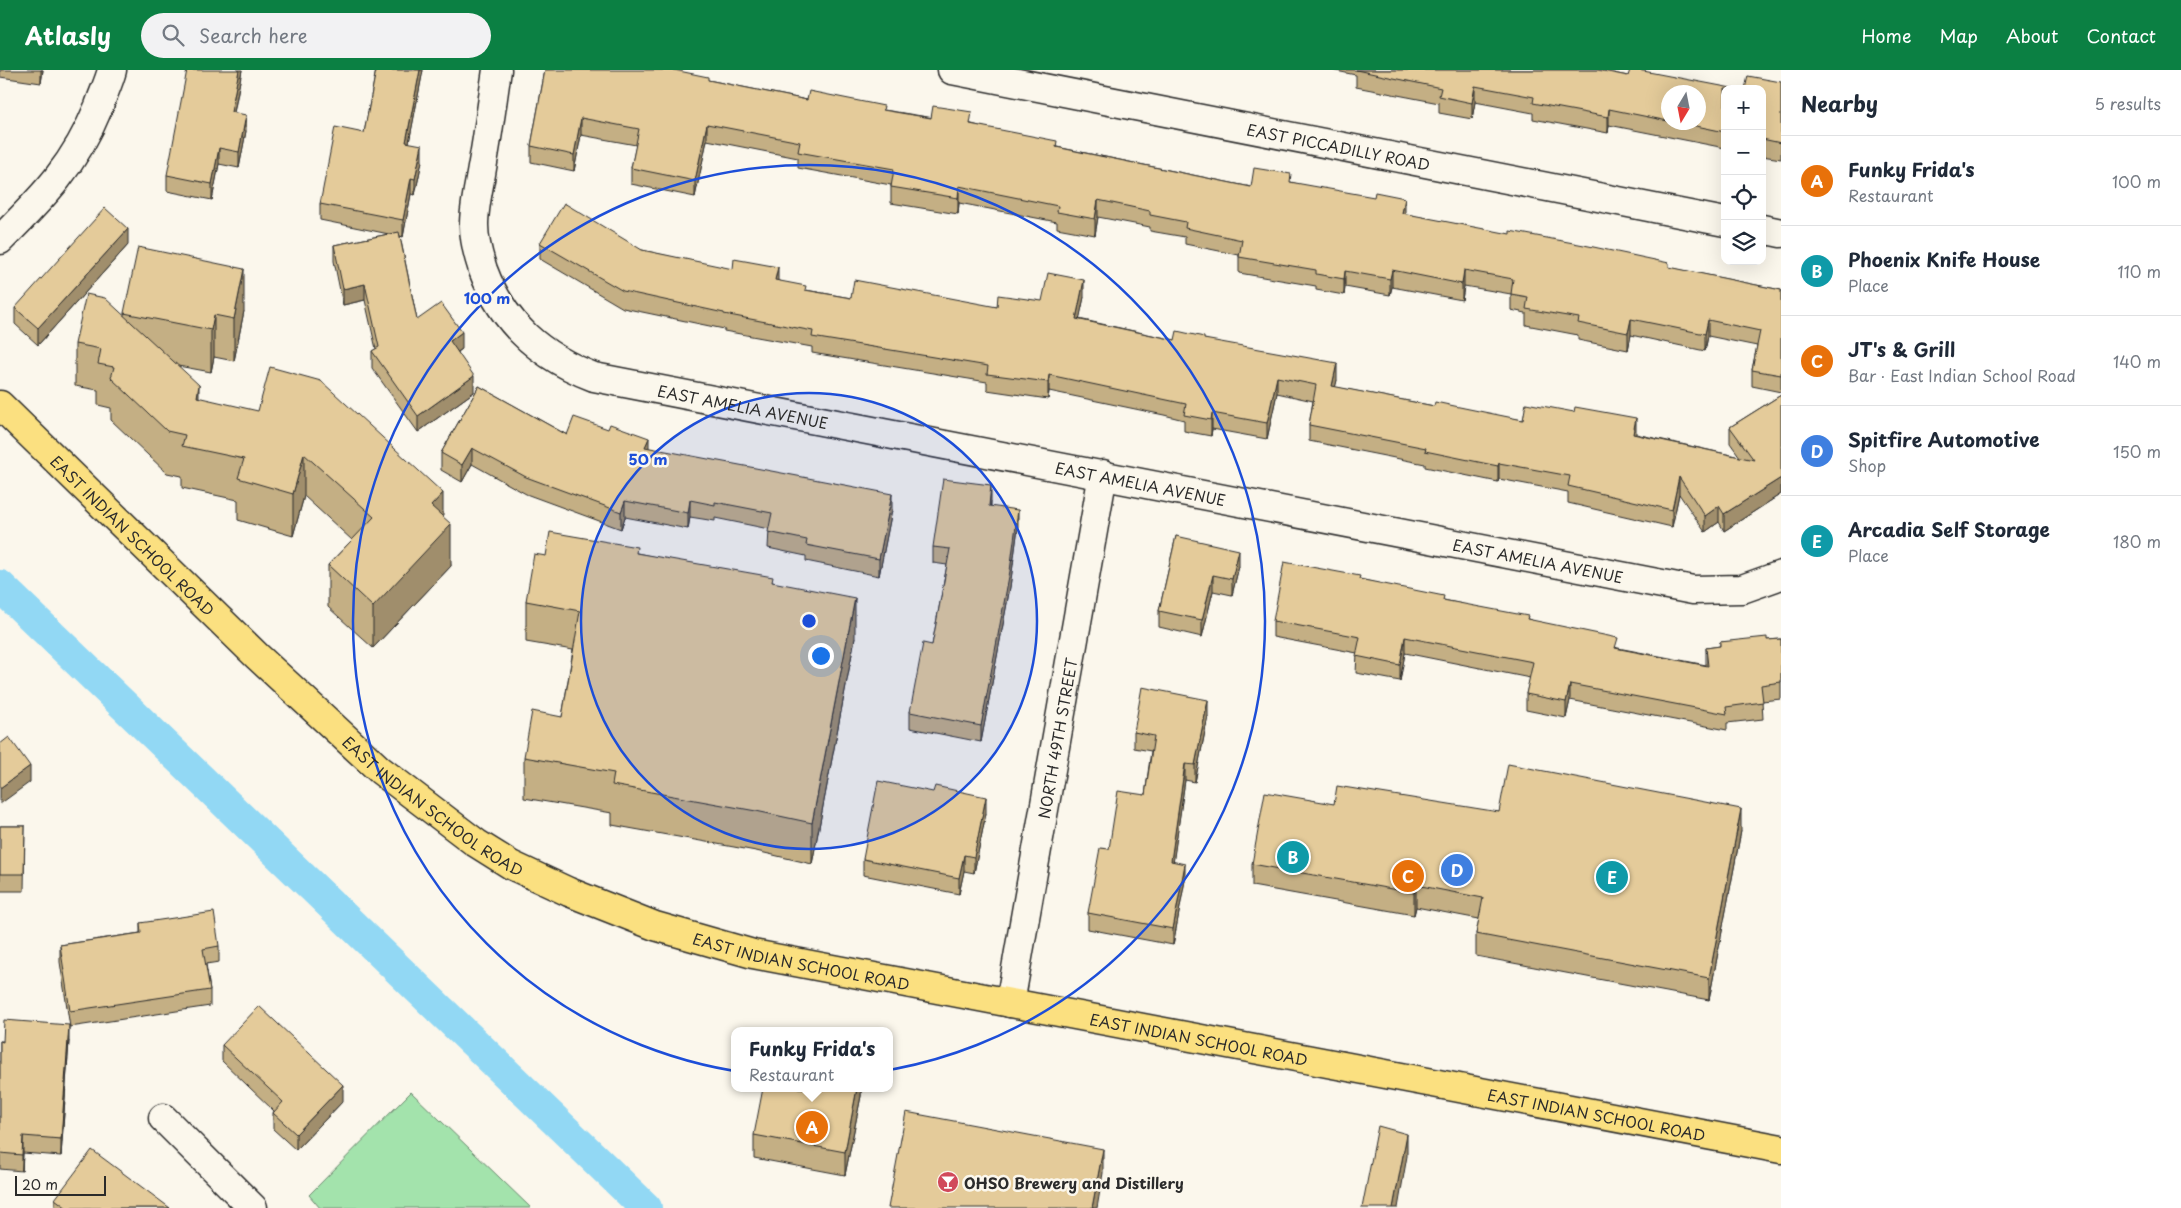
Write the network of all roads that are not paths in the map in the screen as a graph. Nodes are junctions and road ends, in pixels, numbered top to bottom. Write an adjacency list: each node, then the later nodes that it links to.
1 (112, 70): 7 (street)
2 (497, 70): 9 (street, EAST AMELIA AVENUE)
3 (952, 70): 4 (street, EAST PICCADILLY ROAD)
4 (1721, 221)
5 (1766, 230): 6 (street)
6 (1781, 232)
7 (0, 240)
8 (0, 404): 11 (main road, EAST INDIAN SCHOOL ROAD)
9 (1102, 474): 10 (street, EAST AMELIA AVENUE); 11 (street, NORTH 49TH STREET)
10 (1781, 575)
11 (1010, 1003): 13 (main road, EAST INDIAN SCHOOL ROAD)
12 (163, 1118): 14 (street)
13 (1781, 1149)
14 (253, 1208)

